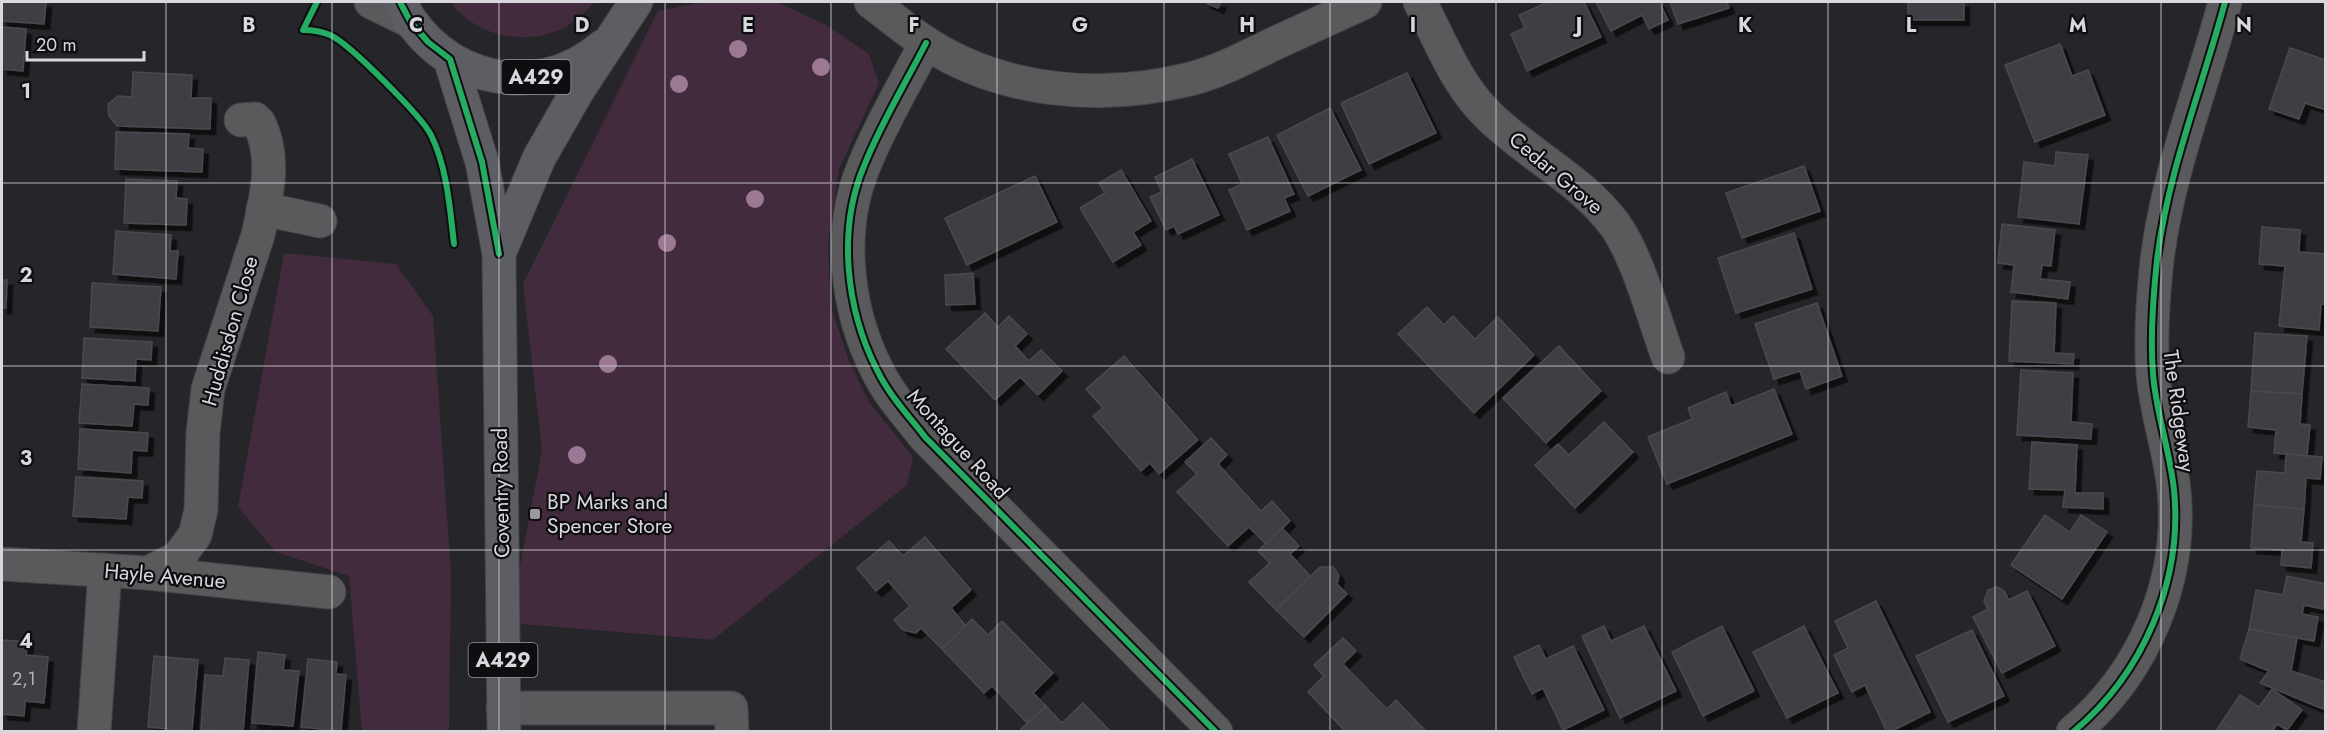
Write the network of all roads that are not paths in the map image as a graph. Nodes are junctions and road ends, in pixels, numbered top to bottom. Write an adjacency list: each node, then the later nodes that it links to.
1 (371, 2): 7 (street)
2 (636, 2): 8 (main road, Coventry Road / A429)
3 (872, 2): 9 (street)
4 (1365, 2): 9 (street)
5 (1420, 2): 15 (street, Cedar Grove)
6 (2225, 2): 24 (street, The Ridgeway)
7 (405, 11): 10 (main road, Coventry Road / A429)
8 (614, 37): 10 (main road, Coventry Road / A429); 14 (main road, Coventry Road)
9 (926, 43): 23 (street, Montague Road)
10 (450, 59): 14 (main road, Coventry Road)
11 (241, 120): 12 (street, Huddisdon Close)
12 (263, 209): 13 (street); 18 (street, Huddisdon Close)
13 (320, 221)
14 (499, 254): 20 (main road, Coventry Road / A429)
15 (1668, 357)
16 (2, 564): 17 (street, Hayle Avenue)
17 (105, 570): 18 (street, Hayle Avenue); 21 (street)
18 (148, 573): 19 (street, Hayle Avenue)
19 (329, 592)
20 (503, 720): 22 (street)
21 (94, 732)
22 (732, 732)
23 (1216, 732)
24 (2073, 732)

